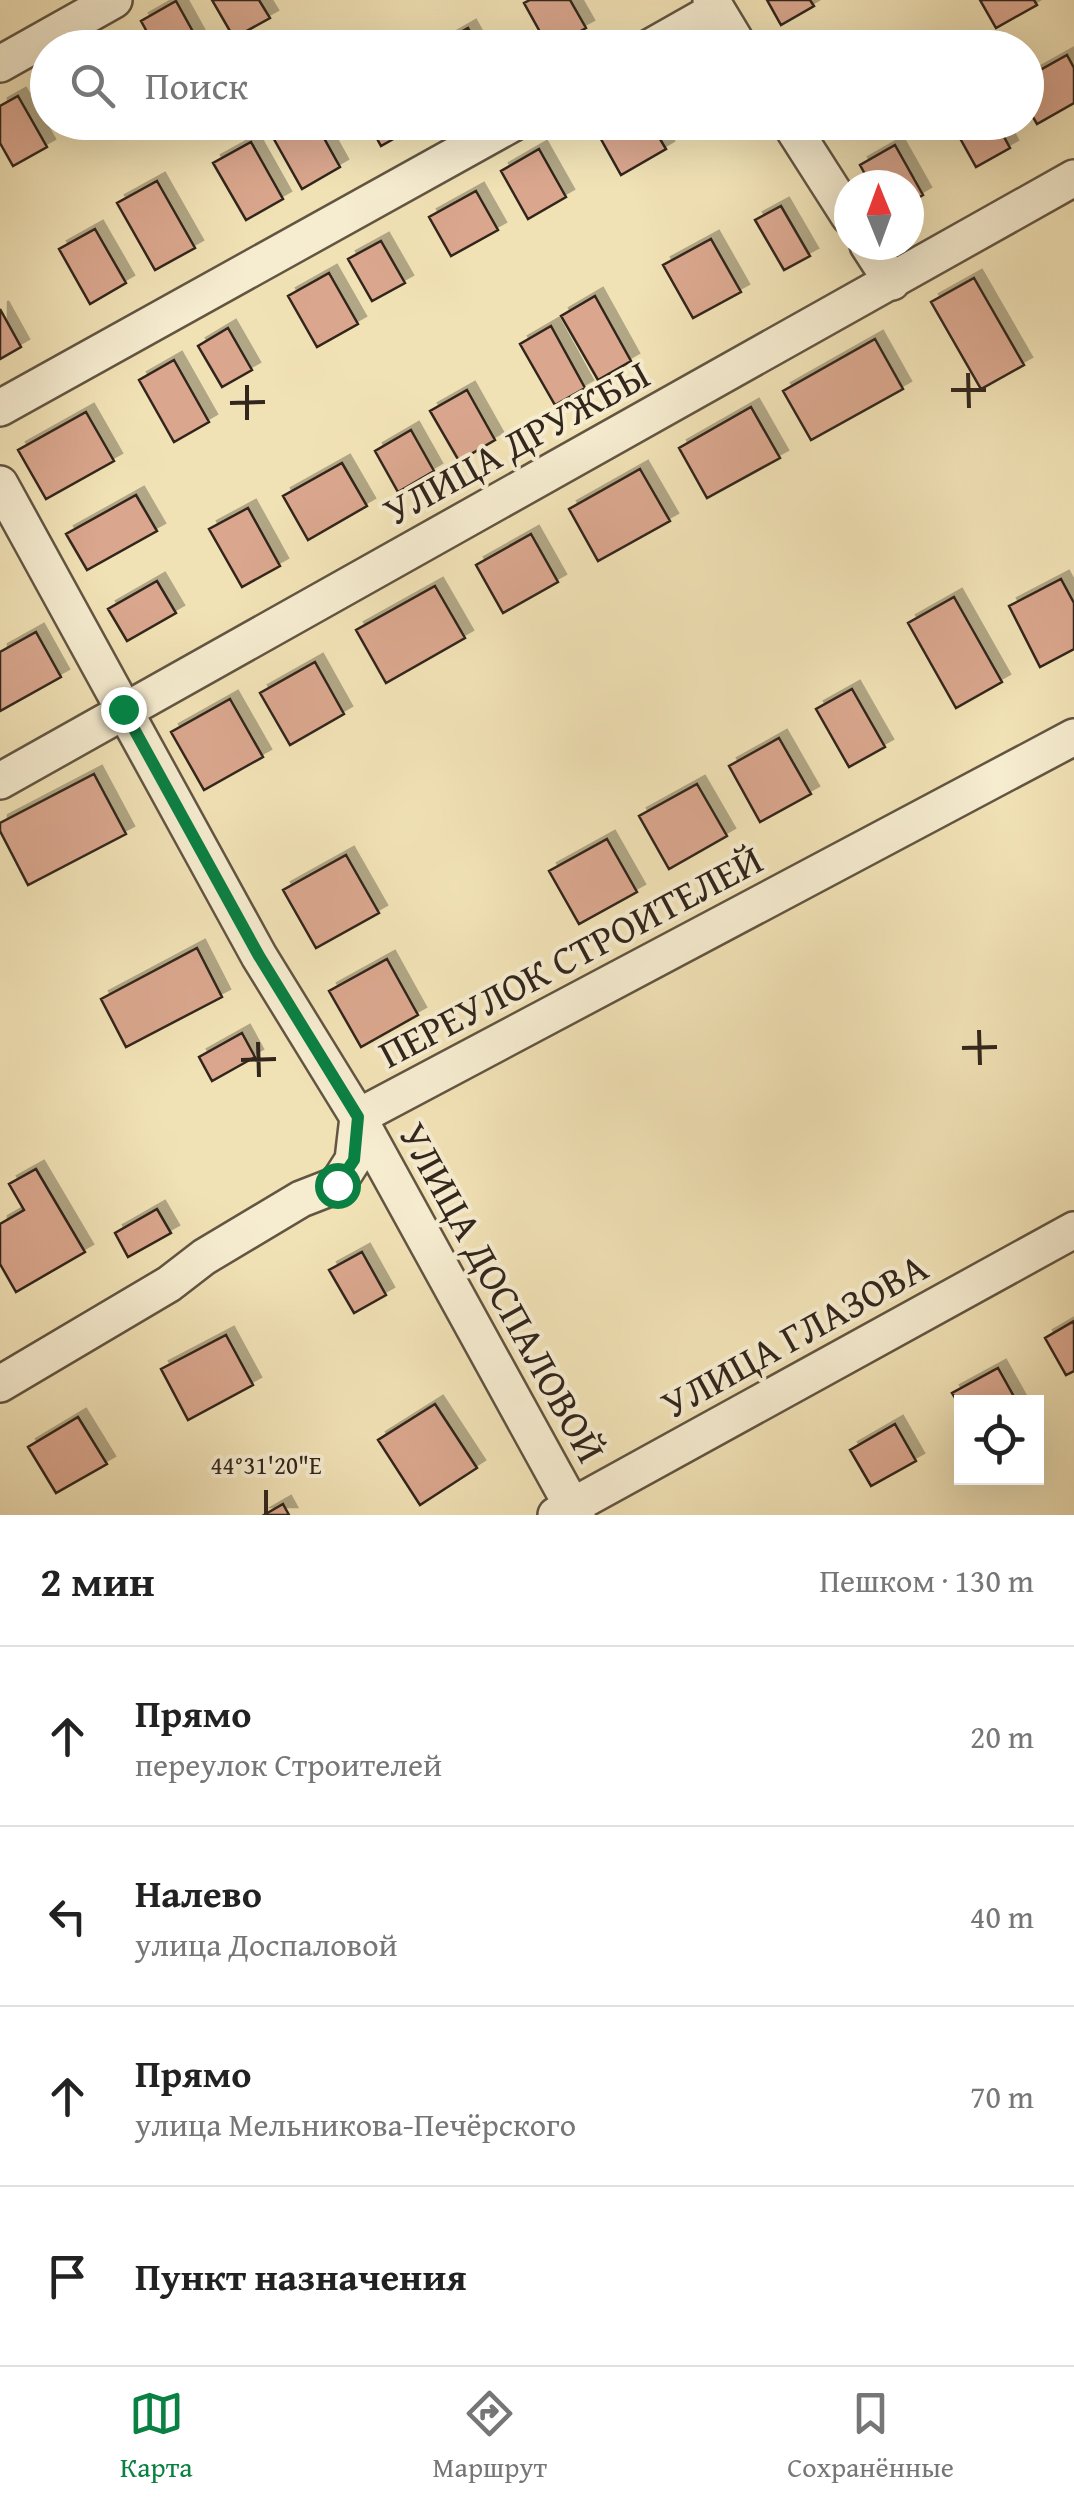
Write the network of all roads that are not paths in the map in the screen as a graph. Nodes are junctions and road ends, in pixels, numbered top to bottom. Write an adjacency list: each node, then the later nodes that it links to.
1 (114, 0): 3 (street)
2 (714, 5): 4 (street); 5 (street)
3 (61, 30)
4 (676, 30)
5 (729, 30)
6 (30, 47): 7 (street)
7 (0, 64)
8 (483, 140): 14 (street)
9 (800, 140): 11 (street)
10 (1074, 178): 13 (street, УЛИЦА ДРУЖБЫ)
11 (834, 192)
12 (878, 260): 13 (street)
13 (892, 282): 16 (street, УЛИЦА ДРУЖБЫ)
14 (0, 408)
15 (0, 484): 16 (street, УЛИЦА ДОСПАЛОВОЙ)
16 (123, 709): 18 (street, УЛИЦА ДРУЖБЫ); 19 (street, УЛИЦА ДОСПАЛОВОЙ)
17 (1074, 736): 19 (street, ПЕРЕУЛОК СТРОИТЕЛЕЙ)
18 (0, 780)
19 (358, 1117): 21 (street, ПЕРЕУЛОК СТРОИТЕЛЕЙ); 22 (street, УЛИЦА ДОСПАЛОВОЙ)
20 (1074, 1230): 22 (street, УЛИЦА ГЛАЗОВА)
21 (0, 1384)
22 (568, 1512)

